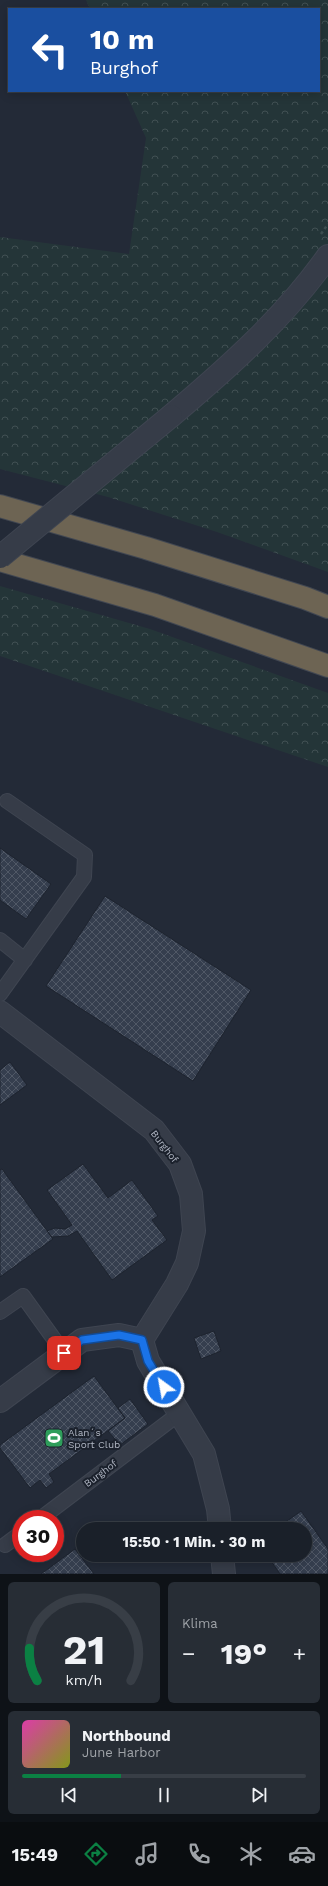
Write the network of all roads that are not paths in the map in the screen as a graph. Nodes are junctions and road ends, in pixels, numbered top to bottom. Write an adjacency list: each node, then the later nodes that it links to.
1 (328, 256): 3 (street, bridge)
2 (0, 506): 4 (highway)
3 (0, 558): 5 (highway)
4 (328, 607)
5 (328, 666)
6 (8, 802): 8 (lane)
7 (0, 940): 8 (lane)
8 (25, 960): 9 (lane)
9 (0, 994)
10 (0, 1012): 12 (street, Burghof)
11 (0, 1312): 13 (lane)
12 (142, 1340): 13 (street); 15 (street)
13 (64, 1353): 14 (street)
14 (0, 1400)
15 (180, 1413): 16 (lane, Burghof); 17 (street)
16 (52, 1510)
17 (219, 1522)
18 (12, 1540): 19 (lane)
19 (5, 1545)
20 (223, 1562): 21 (street)
21 (224, 1574)

